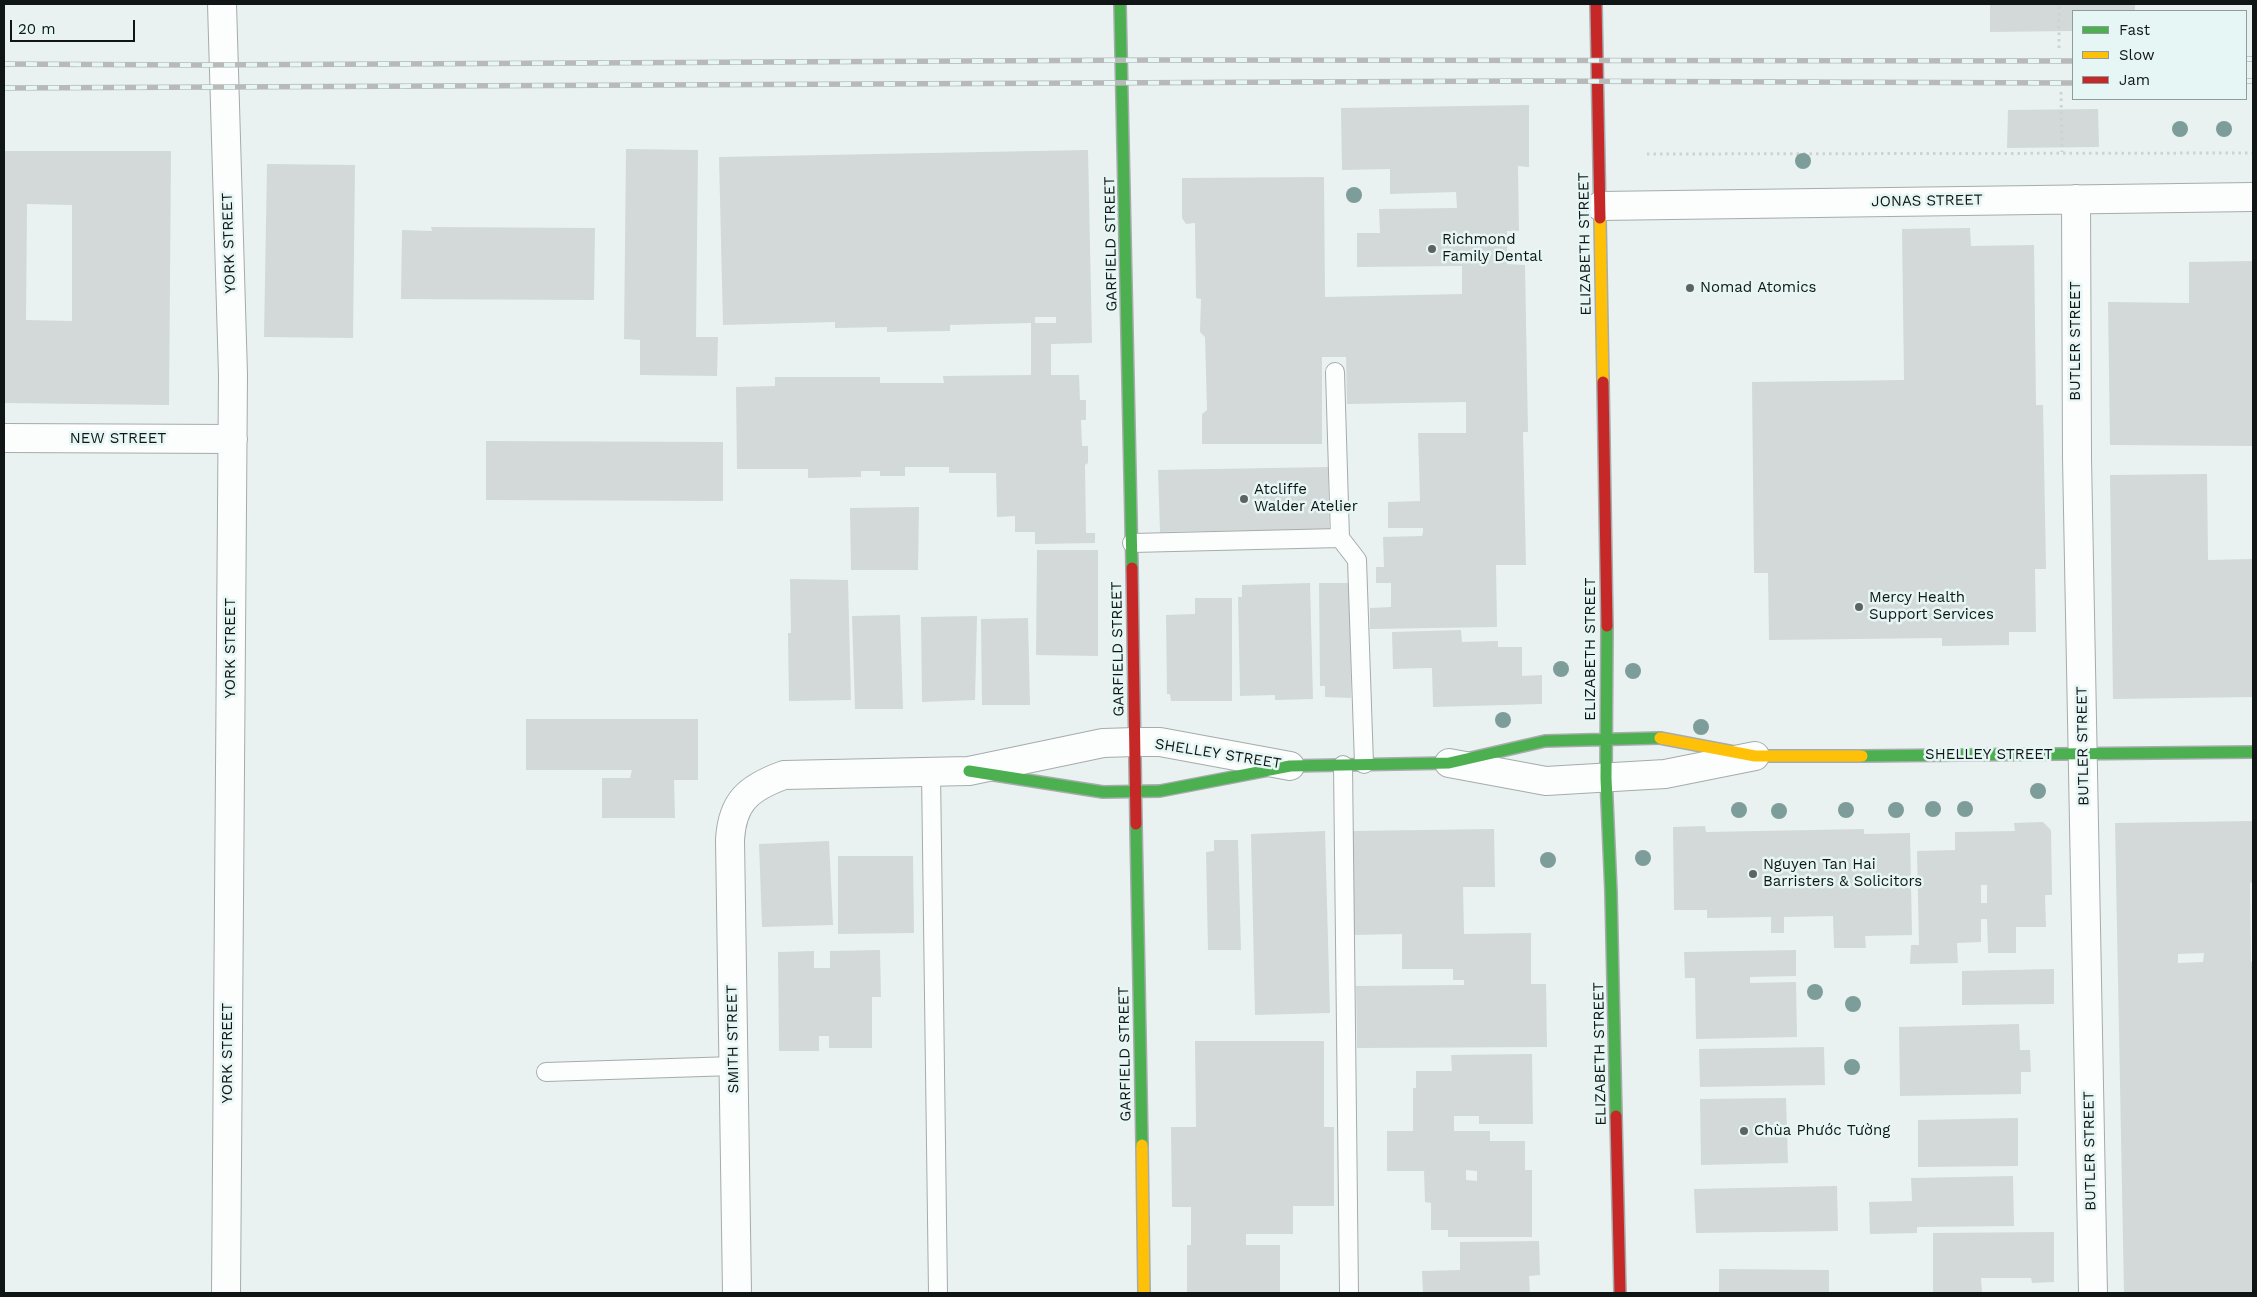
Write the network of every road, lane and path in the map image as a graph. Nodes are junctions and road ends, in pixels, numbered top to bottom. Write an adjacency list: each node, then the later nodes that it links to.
1 (222, 4): 15 (street, YORK STREET)
2 (1120, 4): 17 (street, GARFIELD STREET)
3 (1596, 4): 12 (street, ELIZABETH STREET)
4 (2059, 4): 5 (path)
5 (2059, 48)
6 (2061, 92): 7 (path)
7 (2062, 152): 8 (path); 9 (path)
8 (2253, 153)
9 (1647, 154)
10 (2253, 197): 11 (street, JONAS STREET)
11 (2076, 199): 12 (street, JONAS STREET); 21 (street, BUTLER STREET)
12 (1600, 206): 18 (street, ELIZABETH STREET)
13 (1335, 372): 16 (lane)
14 (4, 438): 15 (street, NEW STREET)
15 (233, 439): 34 (street, YORK STREET)
16 (1340, 538): 17 (lane); 24 (lane)
17 (1132, 543): 19 (street, GARFIELD STREET)
18 (1606, 740): 22 (street, SHELLEY STREET); 23 (street, SHELLEY STREET); 29 (street, ELIZABETH STREET)
19 (1134, 742): 26 (street, SHELLEY STREET); 27 (street, SHELLEY STREET); 31 (street, GARFIELD STREET)
20 (2253, 752): 21 (street, SHELLEY STREET)
21 (2083, 755): 22 (street, SHELLEY STREET); 40 (street, BUTLER STREET)
22 (1755, 756): 29 (street, SHELLEY STREET)
23 (1449, 762): 24 (street, SHELLEY STREET); 29 (street, SHELLEY STREET)
24 (1364, 764): 25 (street, SHELLEY STREET)
25 (1343, 765): 26 (street, SHELLEY STREET); 38 (lane)
26 (1290, 766): 31 (street, SHELLEY STREET)
27 (969, 771): 28 (street, SHELLEY STREET); 31 (street, SHELLEY STREET)
28 (931, 772): 30 (street, SHELLEY STREET); 36 (lane)
29 (1606, 778): 39 (street, ELIZABETH STREET)
30 (751, 791): 32 (street, SMITH STREET)
31 (1135, 792): 37 (street, GARFIELD STREET)
32 (734, 1066): 33 (lane); 35 (street, SMITH STREET)
33 (546, 1072)
34 (226, 1293)
35 (737, 1293)
36 (938, 1293)
37 (1144, 1293)
38 (1348, 1293)
39 (1620, 1293)
40 (2092, 1293)

